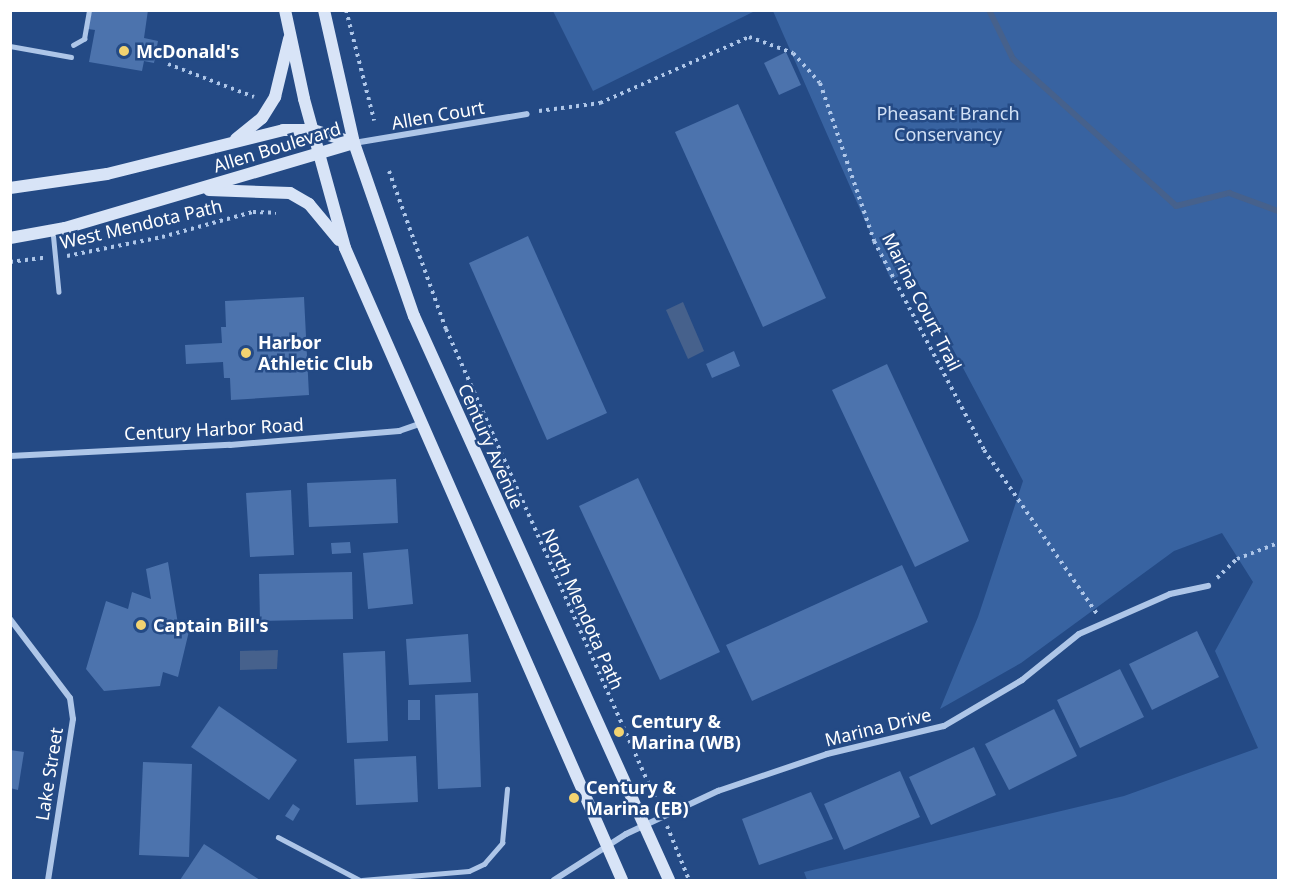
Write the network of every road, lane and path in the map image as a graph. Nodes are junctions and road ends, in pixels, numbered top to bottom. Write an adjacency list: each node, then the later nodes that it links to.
1 (89, 10): 6 (lane)
2 (285, 10): 5 (main road)
3 (324, 10): 15 (main road, Century Avenue)
4 (346, 10): 13 (path)
5 (290, 35): 14 (main road); 16 (main road)
6 (73, 45)
7 (11, 46): 8 (lane); 9 (lane)
8 (10, 53)
9 (71, 57)
10 (168, 64): 11 (path)
11 (254, 97)
12 (527, 114): 15 (street, Allen Court); 33 (path, Marina Court Trail)
13 (374, 120)
14 (313, 130): 15 (main road, Allen Boulevard); 16 (main road, Allen Boulevard); 17 (main road)
15 (354, 143): 17 (main road, Allen Boulevard); 36 (main road, Century Avenue)
16 (230, 144): 19 (main road, Allen Boulevard)
17 (320, 156): 20 (main road, Allen Boulevard); 24 (main road)
18 (389, 171): 35 (path, North Mendota Path)
19 (10, 188)
20 (196, 190): 22 (main road, Allen Boulevard); 24 (main road)
21 (276, 213): 25 (path, West Mendota Path)
22 (53, 231): 23 (main road, Allen Boulevard); 25 (lane)
23 (10, 238)
24 (345, 248): 28 (main road)
25 (56, 257): 26 (path, West Mendota Path); 27 (lane)
26 (10, 262)
27 (58, 292)
28 (419, 424): 29 (street, Century Harbor Road); 39 (main road)
29 (10, 456)
30 (1278, 543): 31 (path)
31 (1208, 586): 33 (street, Marina Drive)
32 (10, 619): 40 (street, Lake Street)
33 (1101, 624): 36 (street, Marina Drive)
34 (507, 789): 41 (lane)
35 (650, 789)
36 (644, 825): 39 (street, Marina Drive); 44 (main road, Century Avenue)
37 (278, 837): 41 (lane)
38 (673, 838): 45 (path)
39 (606, 845): 42 (street, Marina Drive); 43 (main road)
40 (48, 880)
41 (361, 880)
42 (554, 880)
43 (622, 880)
44 (669, 880)
45 (690, 880)

